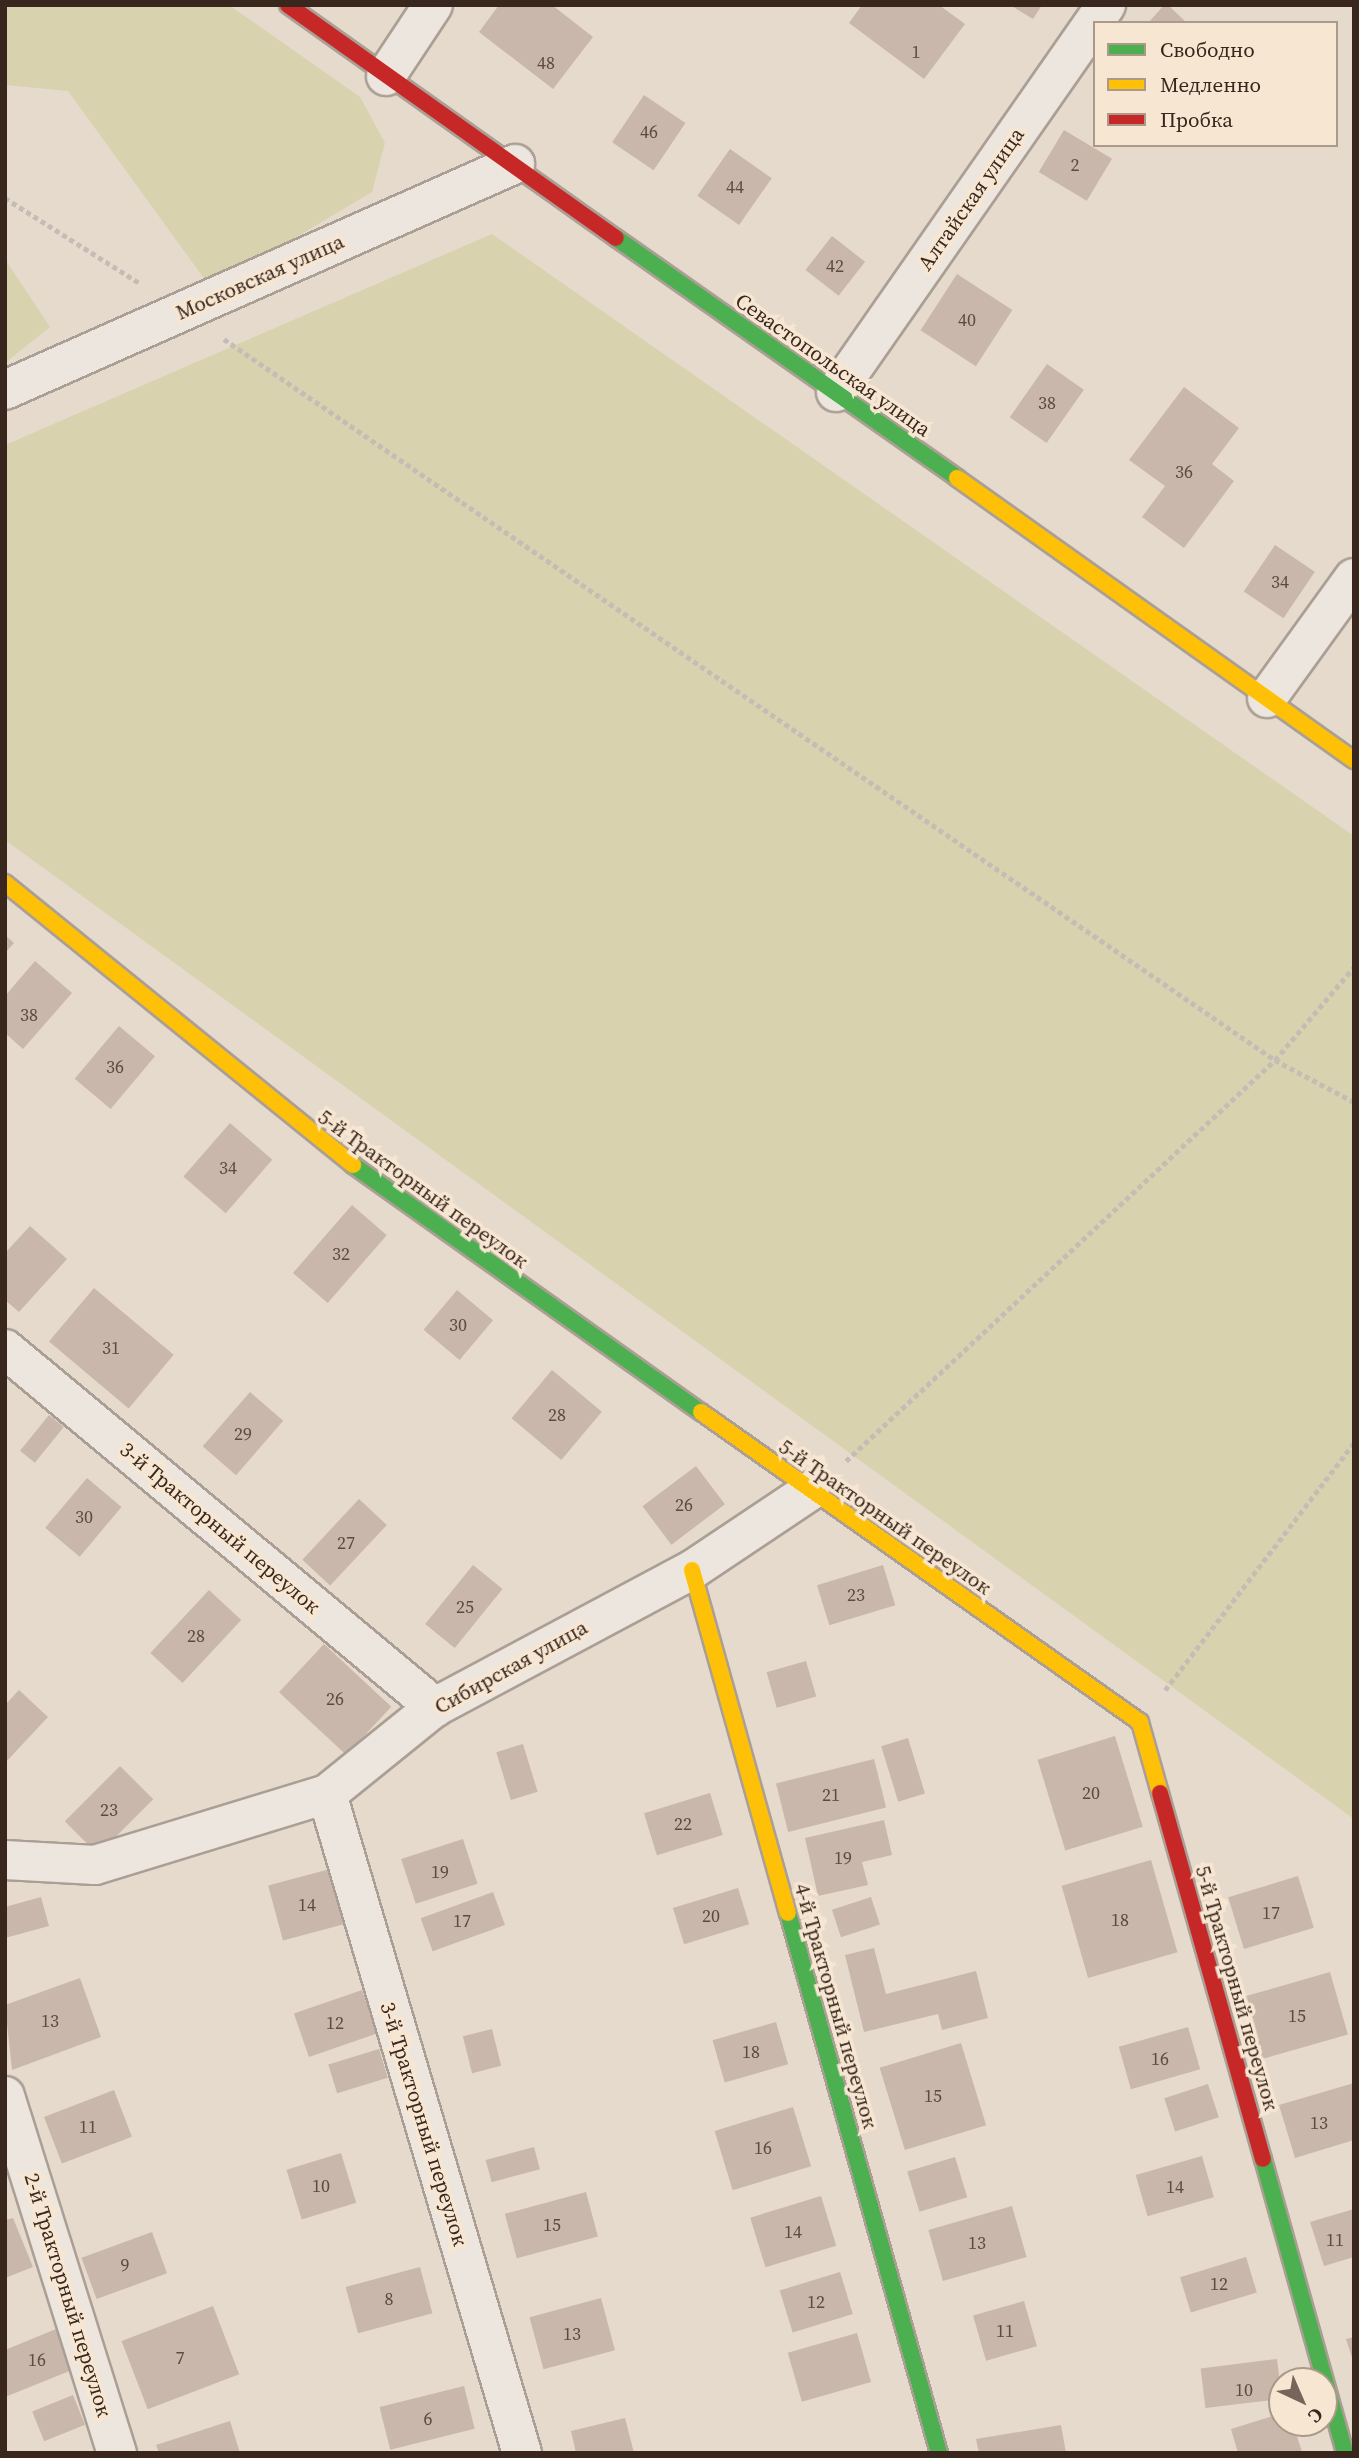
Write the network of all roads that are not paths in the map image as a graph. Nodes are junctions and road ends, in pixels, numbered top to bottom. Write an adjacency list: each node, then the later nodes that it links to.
1 (288, 5): 6 (street, Севастопольская улица)
2 (433, 5): 6 (street)
3 (1107, 5): 4 (street, Алтайская улица)
4 (1096, 21)
5 (1093, 25): 9 (street, Алтайская улица)
6 (386, 76): 7 (street, Севастопольская улица)
7 (514, 164): 8 (street, Московская улица); 9 (street, Севастопольская улица)
8 (5, 390)
9 (836, 392): 11 (street, Севастопольская улица)
10 (1354, 578): 11 (street)
11 (1267, 698): 12 (street, Севастопольская улица)
12 (1354, 760)
13 (5, 883): 15 (street, 5-й Тракторный переулок)
14 (5, 1349): 17 (street, 3-й Тракторный переулок)
15 (810, 1491): 16 (street, Сибирская улица); 24 (street, 5-й Тракторный переулок)
16 (692, 1570): 17 (street, Сибирская улица); 23 (street, 4-й Тракторный переулок)
17 (435, 1707): 18 (street, Сибирская улица)
18 (327, 1794): 19 (street, Сибирская улица); 22 (street, 3-й Тракторный переулок)
19 (5, 1860)
20 (5, 2096): 21 (street, 2-й Тракторный переулок)
21 (117, 2453)
22 (522, 2453)
23 (939, 2453)
24 (1345, 2453)

